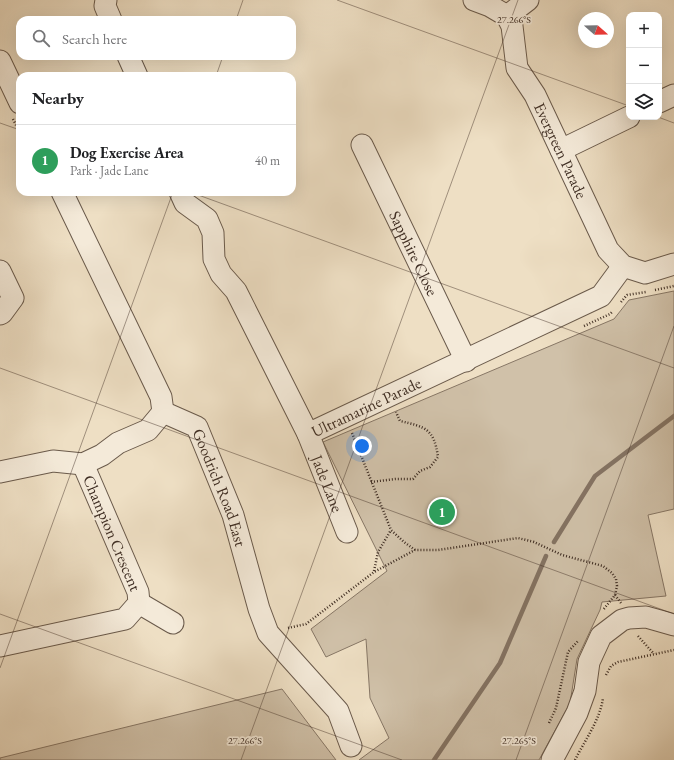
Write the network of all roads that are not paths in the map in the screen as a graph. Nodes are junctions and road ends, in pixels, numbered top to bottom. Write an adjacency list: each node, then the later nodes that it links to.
1 (106, 0): 4 (street)
2 (474, 0): 5 (street)
3 (528, 0): 5 (street)
4 (109, 16)
5 (507, 16): 14 (street, Evergreen Parade)
6 (130, 60): 8 (street)
7 (0, 61): 9 (street)
8 (135, 72)
9 (16, 95)
10 (674, 95): 11 (street)
11 (662, 101)
12 (626, 118): 14 (street)
13 (362, 145): 21 (street, Sapphire Close)
14 (561, 150): 18 (street, Evergreen Parade)
15 (64, 196): 22 (street)
16 (182, 196): 23 (street, Ultramarine Parade)
17 (674, 264): 18 (street, Evergreen Parade)
18 (623, 266): 21 (street, Ultramarine Parade)
19 (0, 272): 20 (street)
20 (0, 314)
21 (466, 361): 23 (street, Ultramarine Parade)
22 (163, 412): 24 (street, Champion Crescent); 31 (street, Goodrich Road East)
23 (308, 434): 26 (street, Jade Lane)
24 (83, 464): 25 (street, Champion Crescent); 27 (street, Champion Crescent)
25 (0, 472)
26 (347, 532)
27 (139, 603): 28 (street, Champion Crescent); 30 (street, Champion Crescent)
28 (173, 623)
29 (674, 625): 32 (street)
30 (0, 646)
31 (351, 746)
32 (552, 760)

